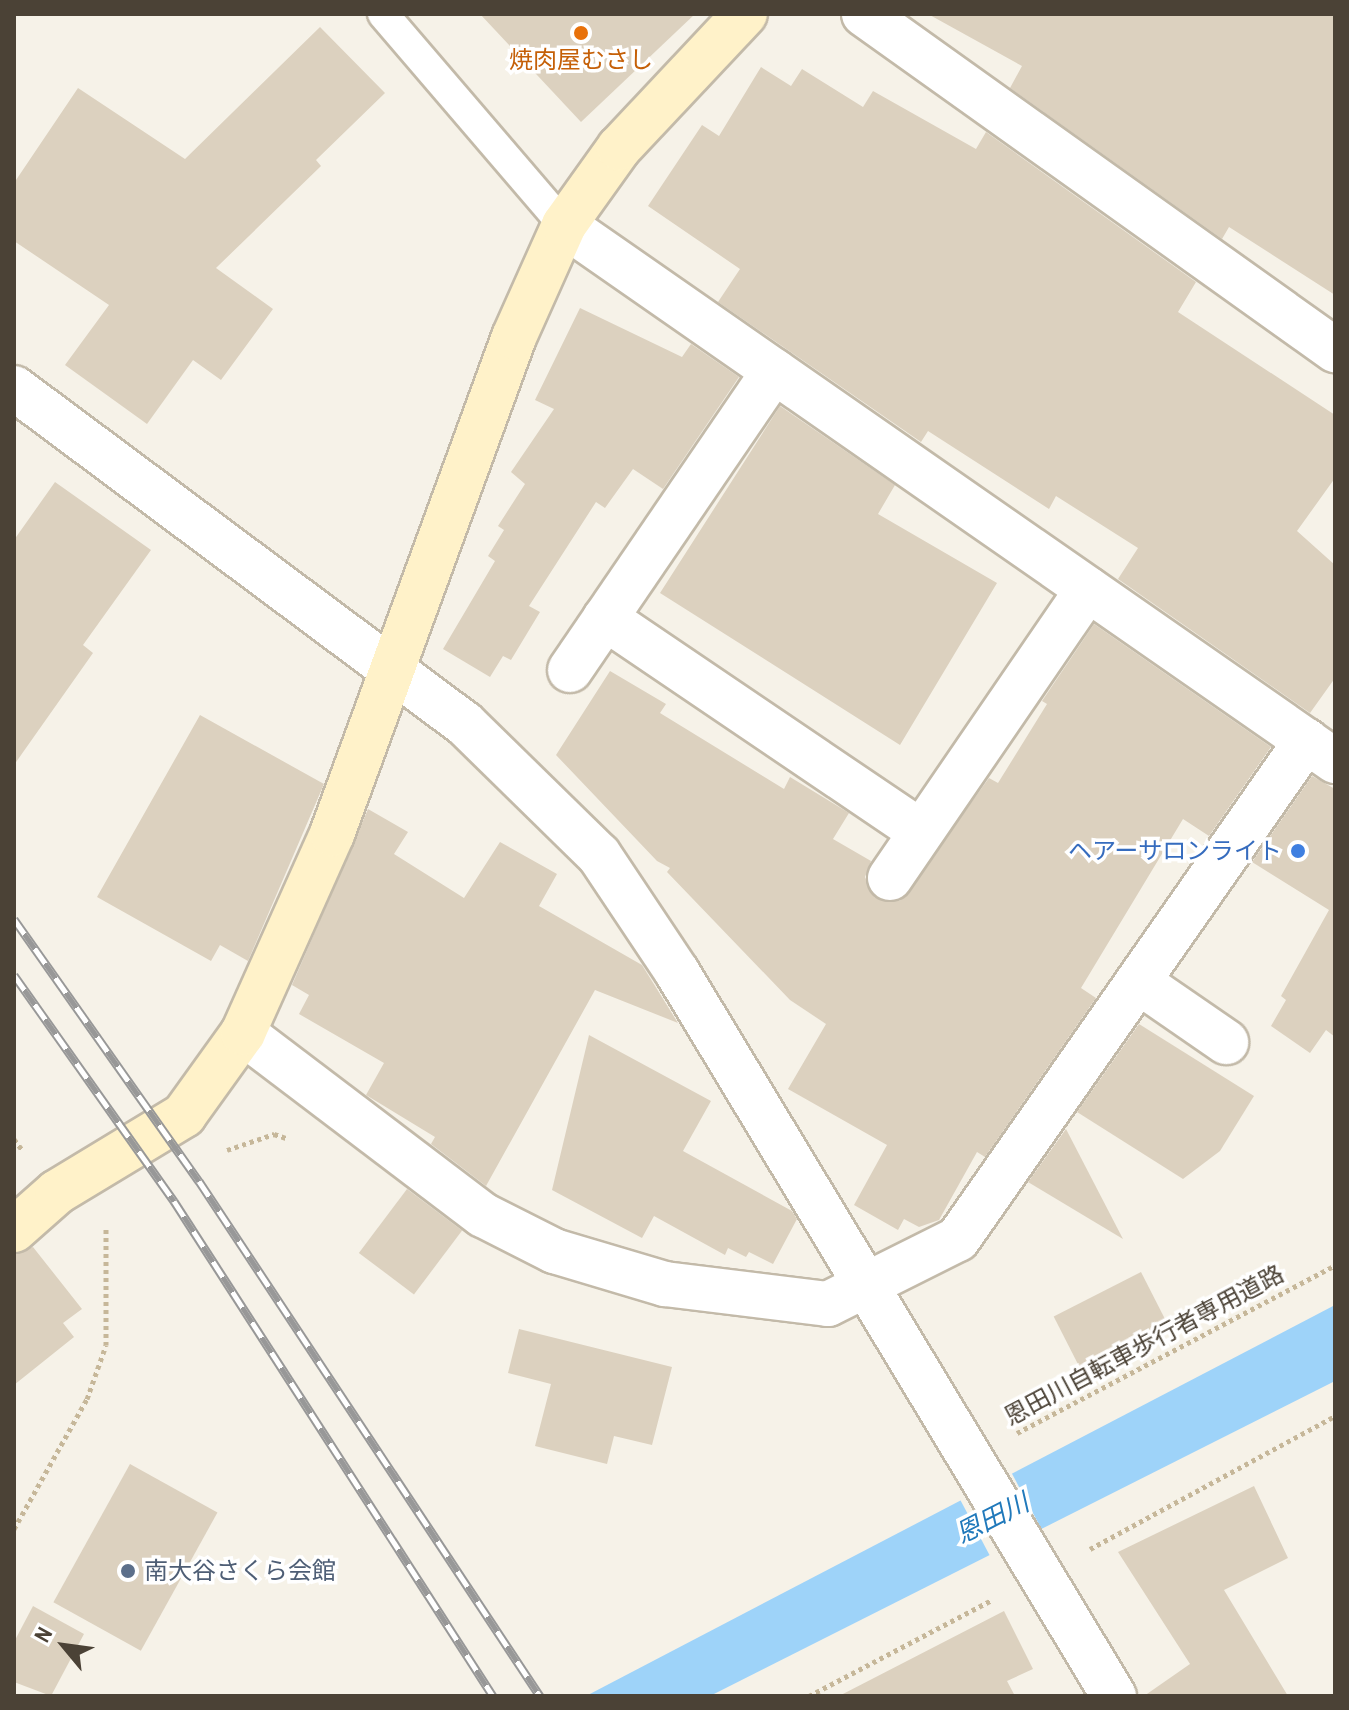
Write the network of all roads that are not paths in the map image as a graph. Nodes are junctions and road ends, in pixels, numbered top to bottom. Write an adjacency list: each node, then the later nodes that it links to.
1 (383, 14): 4 (lane)
2 (745, 14): 4 (street)
3 (864, 14): 5 (street)
4 (564, 225): 6 (street); 11 (street)
5 (1335, 350)
6 (774, 371): 8 (street); 9 (street)
7 (14, 388): 11 (street)
8 (1088, 589): 12 (street); 13 (street)
9 (605, 618): 10 (street); 13 (street)
10 (570, 670)
11 (394, 674): 16 (street); 19 (street)
12 (1321, 751): 15 (street)
13 (920, 831): 14 (street)
14 (890, 878)
15 (1139, 982): 17 (street); 19 (street)
16 (243, 1033): 18 (street); 19 (street)
17 (1226, 1042)
18 (14, 1230)
19 (865, 1284): 20 (street)
20 (1114, 1696)

